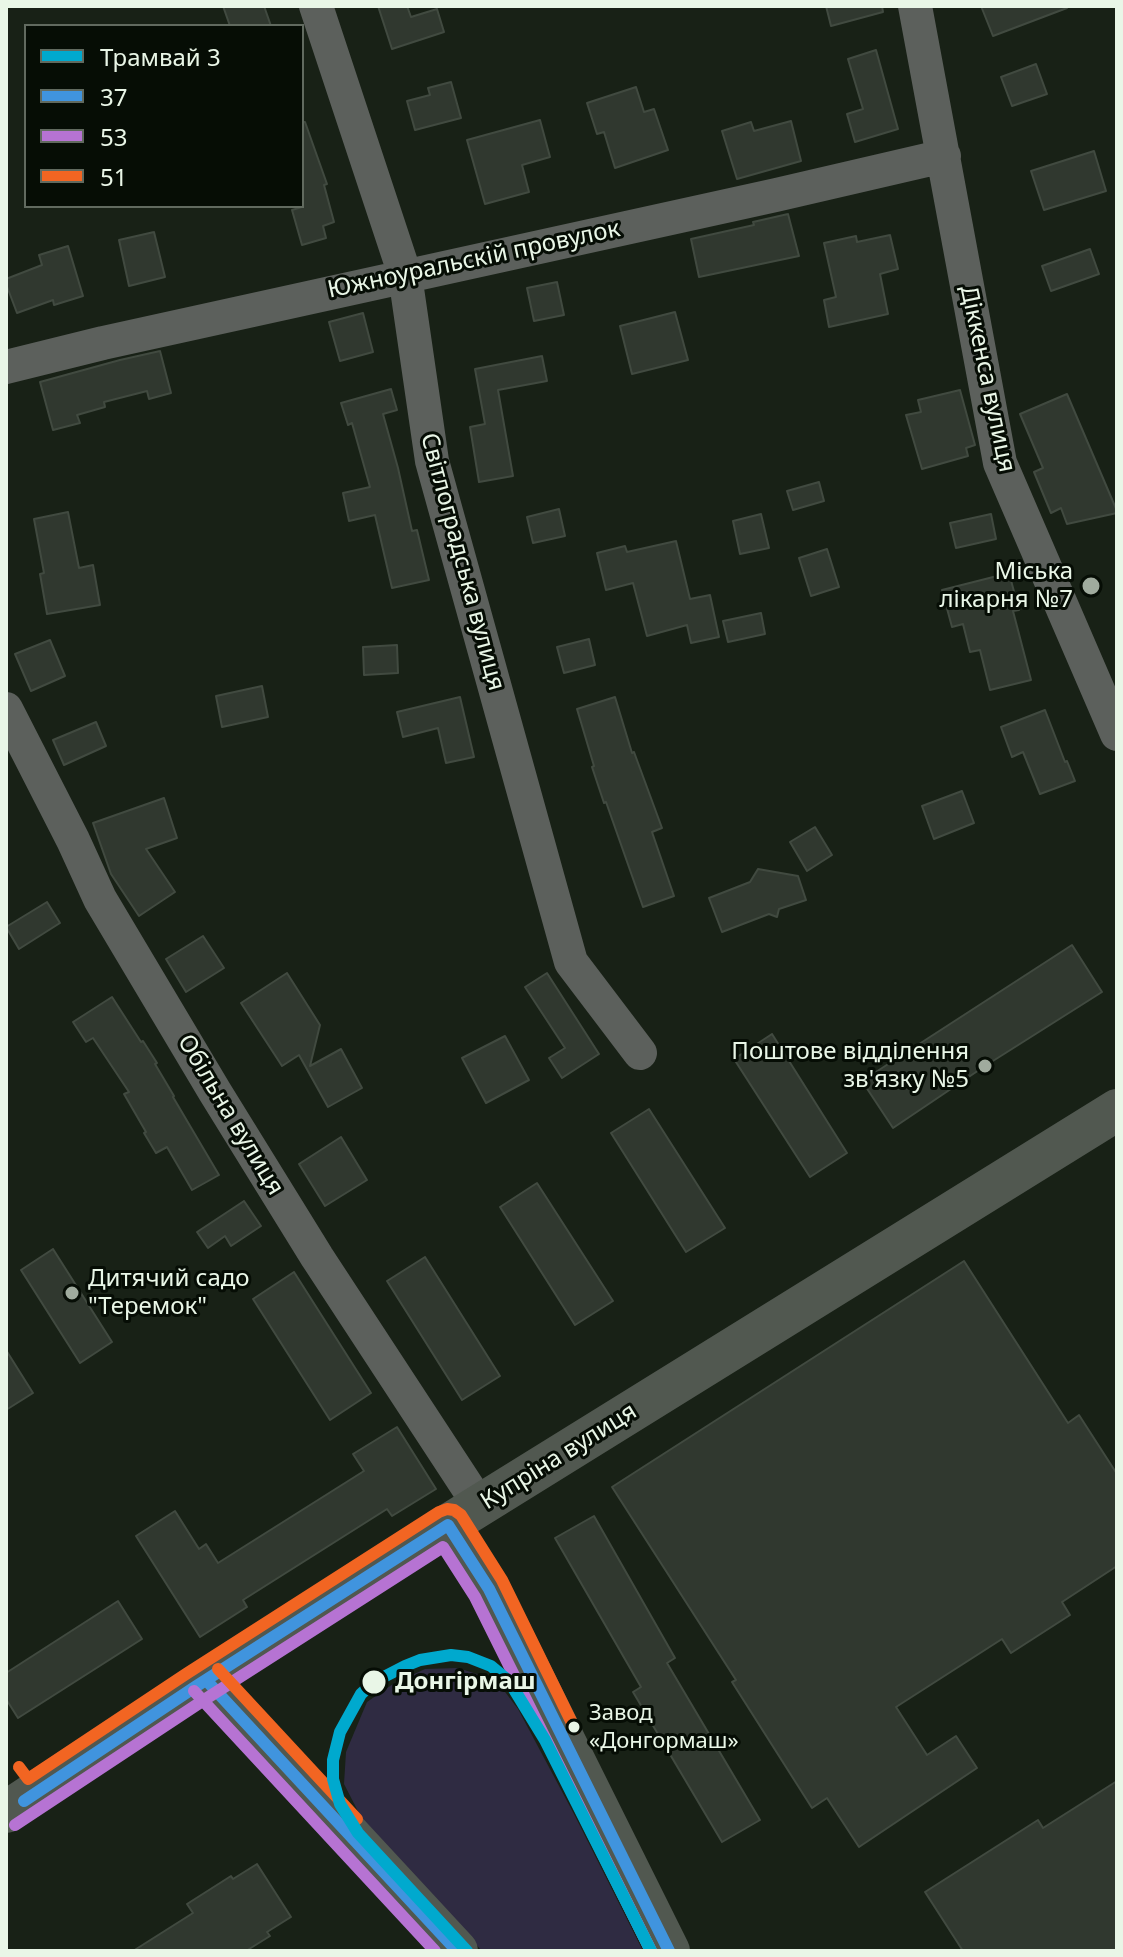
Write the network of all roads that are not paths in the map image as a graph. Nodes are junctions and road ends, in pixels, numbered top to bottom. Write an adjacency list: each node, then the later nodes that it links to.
1 (316, 6): 4 (street, Світлоградська вулиця)
2 (915, 6): 3 (street, Діккенса вулиця)
3 (944, 156): 4 (street, Южноуральскій провулок); 7 (street, Діккенса вулиця)
4 (405, 275): 5 (street, Южноуральскій провулок); 8 (street, Світлоградська вулиця)
5 (6, 367)
6 (6, 709): 10 (street, Обільна вулиця)
7 (1117, 734)
8 (640, 1053)
9 (1117, 1110): 10 (main road, Купріна вулиця)
10 (464, 1515): 11 (main road, Купріна вулиця); 14 (main road)
11 (206, 1680): 12 (main road, Купріна вулиця); 13 (main road)
12 (12, 1796)
13 (457, 1951)
14 (669, 1951)

